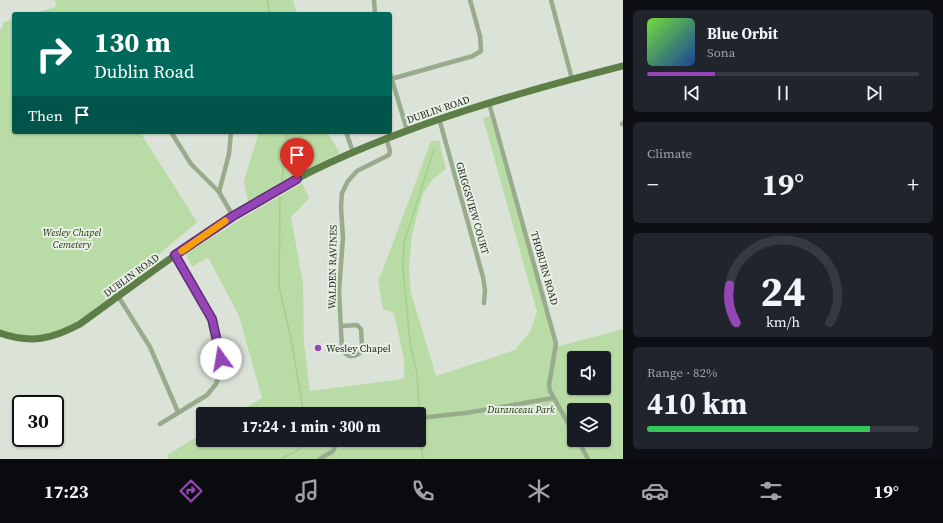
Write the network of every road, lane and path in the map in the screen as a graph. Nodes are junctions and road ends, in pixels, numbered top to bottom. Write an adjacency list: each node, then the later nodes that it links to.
1 (374, 0): 4 (street)
2 (470, 0): 6 (street)
3 (551, 0): 8 (street)
4 (375, 12)
5 (623, 66): 8 (main road, DUBLIN ROAD)
6 (392, 76)
7 (392, 79): 11 (street)
8 (572, 79): 9 (main road, DUBLIN ROAD)
9 (489, 103): 10 (main road, DUBLIN ROAD); 24 (street, THOBURN ROAD)
10 (439, 118): 11 (main road, DUBLIN ROAD); 21 (street, GRIGGSVIEW COURT)
11 (407, 130): 15 (main road, DUBLIN ROAD)
12 (172, 134): 17 (street)
13 (231, 134): 17 (street)
14 (347, 134): 16 (street)
15 (386, 138): 16 (main road, DUBLIN ROAD); 22 (street, WALDEN RAVINES)
16 (352, 152): 18 (main road, DUBLIN ROAD)
17 (219, 192): 18 (street)
18 (233, 216): 19 (main road, DUBLIN ROAD)
19 (175, 255): 20 (main road, DUBLIN ROAD); 25 (street)
20 (118, 296): 23 (main road, DUBLIN ROAD); 25 (street)
21 (484, 303)
22 (341, 326): 22 (street, WALDEN RAVINES)
23 (0, 333)
24 (553, 398): 26 (street); 27 (street, THOBURN ROAD)
25 (178, 412): 28 (street)
26 (426, 417)
27 (567, 422)
28 (160, 424)
29 (335, 447): 31 (street)
30 (582, 447): 32 (street)
31 (320, 459)
32 (588, 459)

